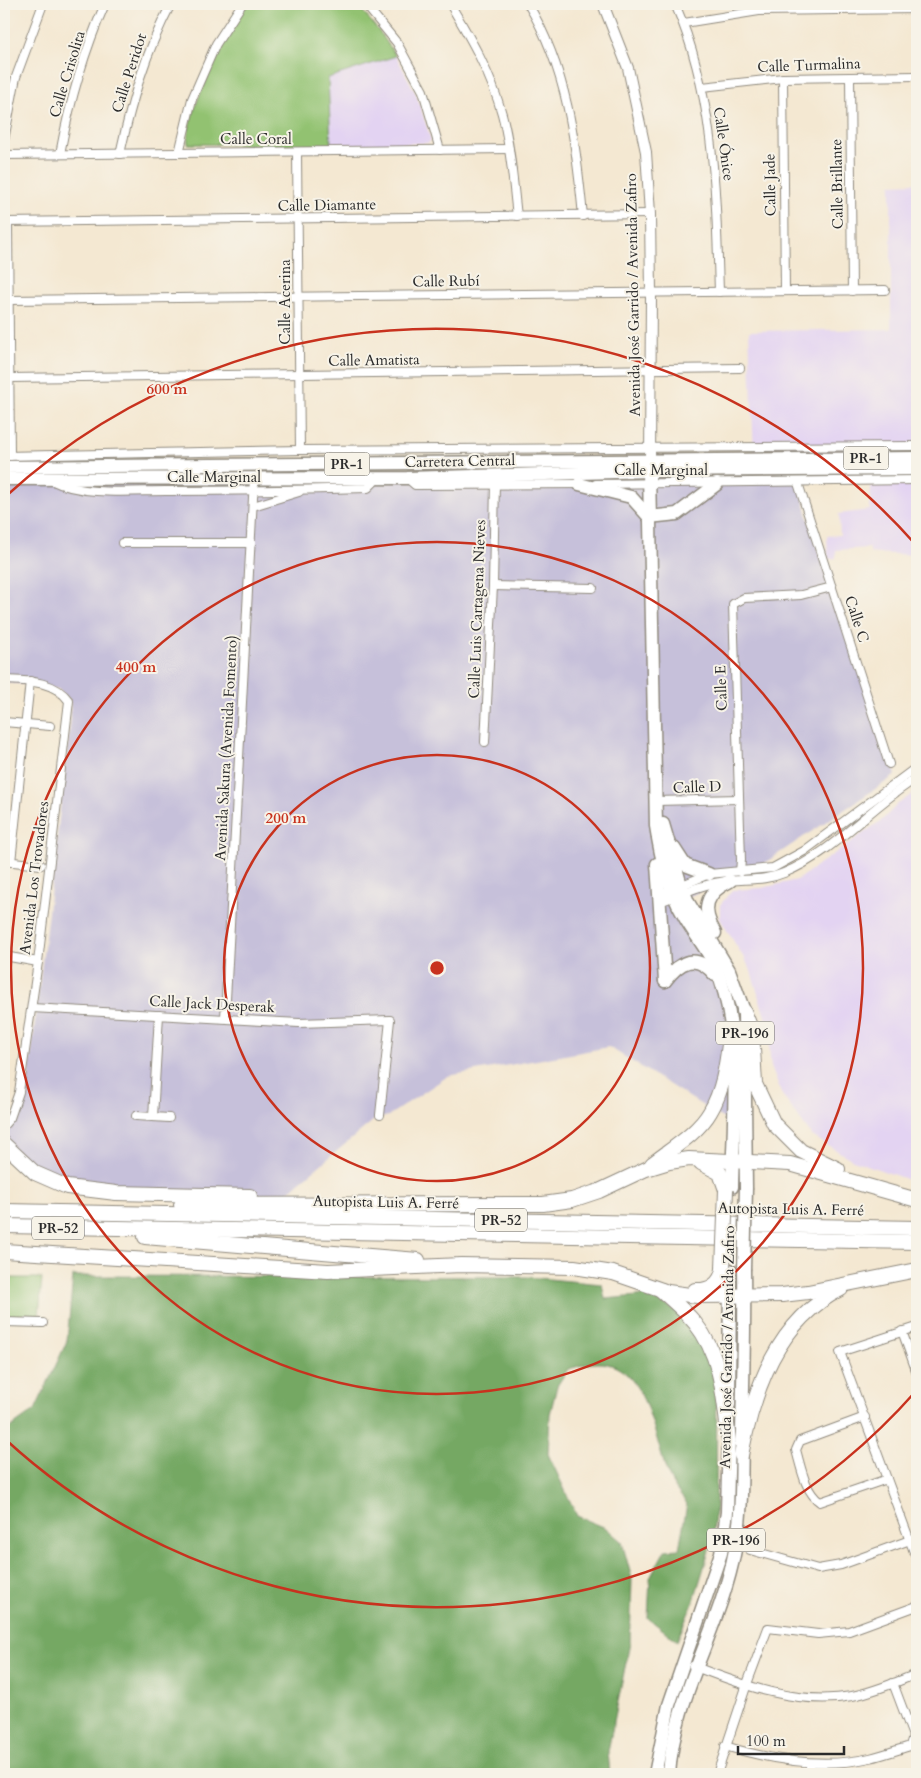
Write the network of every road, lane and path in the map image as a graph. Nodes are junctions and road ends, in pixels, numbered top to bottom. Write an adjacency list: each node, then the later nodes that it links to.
1 (43, 4): 16 (street)
2 (105, 4): 21 (street, Calle Crisolita)
3 (171, 4): 22 (street, Calle Peridot)
4 (242, 4): 19 (street)
5 (365, 4): 18 (street)
6 (450, 4): 17 (street)
7 (528, 4): 26 (street)
8 (603, 4): 24 (street, Avenida José Garrido / Avenida Zafiro)
9 (675, 4): 11 (street, Calle Ónice)
10 (917, 9): 11 (street)
11 (684, 23): 15 (street, Calle Ónice)
12 (917, 76): 13 (street, Calle Turmalina)
13 (850, 77): 14 (street, Calle Turmalina); 29 (street, Calle Brillante)
14 (783, 78): 15 (street, Calle Turmalina); 31 (street, Calle Jade)
15 (702, 87): 32 (street, Calle Ónice)
16 (4, 140)
17 (509, 149): 18 (street, Calle Coral); 25 (street)
18 (440, 150): 20 (street, Calle Coral)
19 (179, 153): 20 (street, Calle Coral); 22 (street, Calle Coral)
20 (297, 153): 27 (street, Calle Acerina)
21 (60, 154): 22 (street, Calle Coral); 23 (street, Calle Coral)
22 (120, 154)
23 (4, 155)
24 (650, 214): 26 (street, Calle Diamante); 33 (street, Avenida José Garrido / Avenida Zafiro)
25 (517, 216): 26 (street, Calle Diamante); 27 (street, Calle Diamante)
26 (583, 216)
27 (298, 219): 28 (street, Calle Diamante); 34 (street, Calle Acerina)
28 (6, 223): 35 (street)
29 (852, 290): 30 (street, Calle Rubí); 31 (street, Calle Rubí)
30 (885, 290)
31 (786, 291): 32 (street, Calle Rubí)
32 (719, 292): 33 (street, Calle Rubí)
33 (651, 293): 34 (street, Calle Rubí); 37 (street, Avenida José Garrido / Avenida Zafiro)
34 (299, 297): 35 (street, Calle Rubí); 38 (street, Calle Acerina)
35 (8, 300): 39 (street)
36 (740, 368): 37 (street, Calle Amatista)
37 (652, 370): 38 (street, Calle Amatista); 48 (street, Avenida José Garrido / Avenida Zafiro)
38 (299, 374): 39 (street, Calle Amatista); 41 (street, Calle Acerina)
39 (9, 378): 44 (street)
40 (917, 446): 42 (street)
41 (300, 450): 44 (street); 48 (street)
42 (754, 453): 43 (main road, Carretera Central / PR-1); 48 (main road, Carretera Central / PR-1)
43 (917, 458)
44 (9, 459): 49 (main road, Carretera Central); 49 (street)
45 (558, 462): 46 (main road, Carretera Central / PR-1); 48 (main road, Carretera Central / PR-1); 54 (main road)
46 (319, 464): 47 (main road, Carretera Central / PR-1); 59 (main road)
47 (196, 465): 49 (main road, Carretera Central / PR-1); 59 (main road)
48 (650, 466): 50 (main road, Carretera Central / PR-1); 54 (main road, Carretera Central / PR-1); 57 (street, Calle Marginal); 58 (street, Calle Marginal); 62 (main road, Avenida José Garrido / Avenida Zafiro / PR-196)
49 (44, 467)
50 (894, 469): 51 (main road, Carretera Central / PR-1); 55 (main road)
51 (917, 469)
52 (378, 478): 54 (main road, Carretera Central / PR-1); 59 (main road, Carretera Central / PR-1); 60 (street, Calle Marginal)
53 (6, 480): 59 (main road, Carretera Central / PR-1)
54 (494, 481): 57 (street, Calle Marginal); 65 (street, Calle Luis Cartagena Nieves)
55 (911, 481): 56 (street, Calle Marginal)
56 (798, 483): 58 (street, Calle Marginal); 66 (street, Calle C)
57 (579, 484): 62 (main road)
58 (717, 484): 62 (main road)
59 (254, 485): 60 (street, Calle Marginal); 61 (street, Avenida Sakura (Avenida Fomento))
60 (303, 490): 61 (street)
61 (253, 506): 64 (street, Avenida Sakura (Avenida Fomento))
62 (649, 517): 78 (main road, Avenida José Garrido / Avenida Zafiro / PR-196)
63 (122, 543): 64 (street)
64 (251, 543): 94 (street, Avenida Sakura (Avenida Fomento))
65 (493, 586): 67 (street); 73 (street, Calle Luis Cartagena Nieves)
66 (832, 587): 74 (street, Calle C); 77 (street, Calle E)
67 (593, 588)
68 (4, 680): 69 (street, Avenida Los Trovadores)
69 (30, 681): 71 (street); 88 (street, Avenida Los Trovadores)
70 (4, 722): 71 (street)
71 (25, 724): 72 (street); 80 (street)
72 (50, 726)
73 (485, 742)
74 (889, 764)
75 (917, 767): 82 (street)
76 (917, 778): 84 (street)
77 (739, 799): 78 (street, Calle D); 82 (street, Calle E)
78 (656, 805): 79 (main road, Avenida José Garrido / Avenida Zafiro / PR-196)
79 (661, 832): 83 (main road); 85 (main road, Avenida José Garrido / Avenida Zafiro / PR-196); 86 (main road)
80 (8, 862): 81 (street)
81 (41, 865)
82 (740, 872): 83 (street)
83 (709, 874): 85 (street)
84 (730, 881): 85 (street); 89 (main road)
85 (677, 892): 86 (street); 89 (main road, Avenida José Garrido / Avenida Zafiro / PR-196); 90 (main road, Avenida José Garrido / Avenida Zafiro / PR-196)
86 (659, 899): 90 (main road)
87 (4, 956): 88 (street)
88 (38, 962): 91 (street, Avenida Los Trovadores)
89 (730, 970): 92 (main road, Avenida José Garrido / Avenida Zafiro / PR-196)
90 (719, 981): 95 (main road, Avenida José Garrido / Avenida Zafiro / PR-196)
91 (32, 1008): 93 (street, Calle Jack Desperak); 100 (street, Avenida Los Trovadores)
92 (744, 1011): 103 (main road, Avenida José Garrido / Avenida Zafiro / PR-196); 106 (highway)
93 (159, 1015): 94 (street, Calle Jack Desperak); 98 (street)
94 (225, 1018): 96 (street, Calle Jack Desperak)
95 (731, 1030): 103 (main road, Avenida José Garrido / Avenida Zafiro / PR-196); 104 (highway)
96 (380, 1115)
97 (136, 1116): 98 (street)
98 (152, 1116): 99 (street)
99 (169, 1118)
100 (4, 1125)
101 (4, 1144): 108 (highway)
102 (694, 1160): 103 (highway); 104 (highway); 105 (highway)
103 (739, 1162): 105 (main road, Avenida José Garrido / Avenida Zafiro / PR-196); 107 (highway); 122 (main road, Avenida José Garrido / Avenida Zafiro / PR-196, bridge)
104 (646, 1169): 108 (highway)
105 (729, 1188): 117 (highway, bridge)
106 (917, 1193)
107 (917, 1200)
108 (460, 1204): 110 (highway)
109 (4, 1211): 110 (highway, Autopista Luis A. Ferré / PR-52)
110 (86, 1212): 112 (highway, Autopista Luis A. Ferré / PR-52)
111 (4, 1226): 113 (highway, Autopista Luis A. Ferré / PR-52)
112 (917, 1228)
113 (112, 1229): 114 (highway, Autopista Luis A. Ferré / PR-52); 116 (highway)
114 (917, 1242)
115 (4, 1251): 116 (highway)
116 (461, 1265): 120 (highway)
117 (726, 1269): 120 (highway); 121 (main road, Avenida José Garrido / Avenida Zafiro / PR-196)
118 (917, 1270): 119 (highway)
119 (854, 1284): 122 (highway); 130 (highway)
120 (659, 1288): 121 (highway); 129 (highway)
121 (729, 1296): 122 (highway); 129 (main road, Avenida José Garrido / Avenida Zafiro / PR-196)
122 (744, 1296): 130 (main road, Avenida José Garrido / Avenida Zafiro / PR-196)
123 (4, 1322): 124 (street)
124 (43, 1323)
125 (917, 1327): 126 (street)
126 (902, 1331): 127 (street); 128 (street)
127 (917, 1373)
128 (865, 1417): 131 (street); 131 (street)
129 (729, 1441): 136 (main road, Avenida José Garrido / Avenida Zafiro / PR-196)
130 (741, 1455): 137 (main road, Avenida José Garrido / Avenida Zafiro / PR-196)
131 (887, 1479): 132 (street)
132 (910, 1540): 133 (street); 134 (street)
133 (750, 1550)
134 (917, 1560)
135 (917, 1606): 140 (street)
136 (684, 1662): 137 (street); 143 (main road, Avenida José Garrido / Avenida Zafiro / PR-196)
137 (698, 1668): 140 (street); 144 (main road, Avenida José Garrido / Avenida Zafiro / PR-196)
138 (917, 1674): 139 (street)
139 (893, 1683): 140 (street); 142 (street)
140 (746, 1684): 141 (street)
141 (725, 1746): 142 (street); 145 (street)
142 (810, 1763): 146 (street)
143 (655, 1774)
144 (669, 1774)
145 (717, 1774)
146 (810, 1774)

